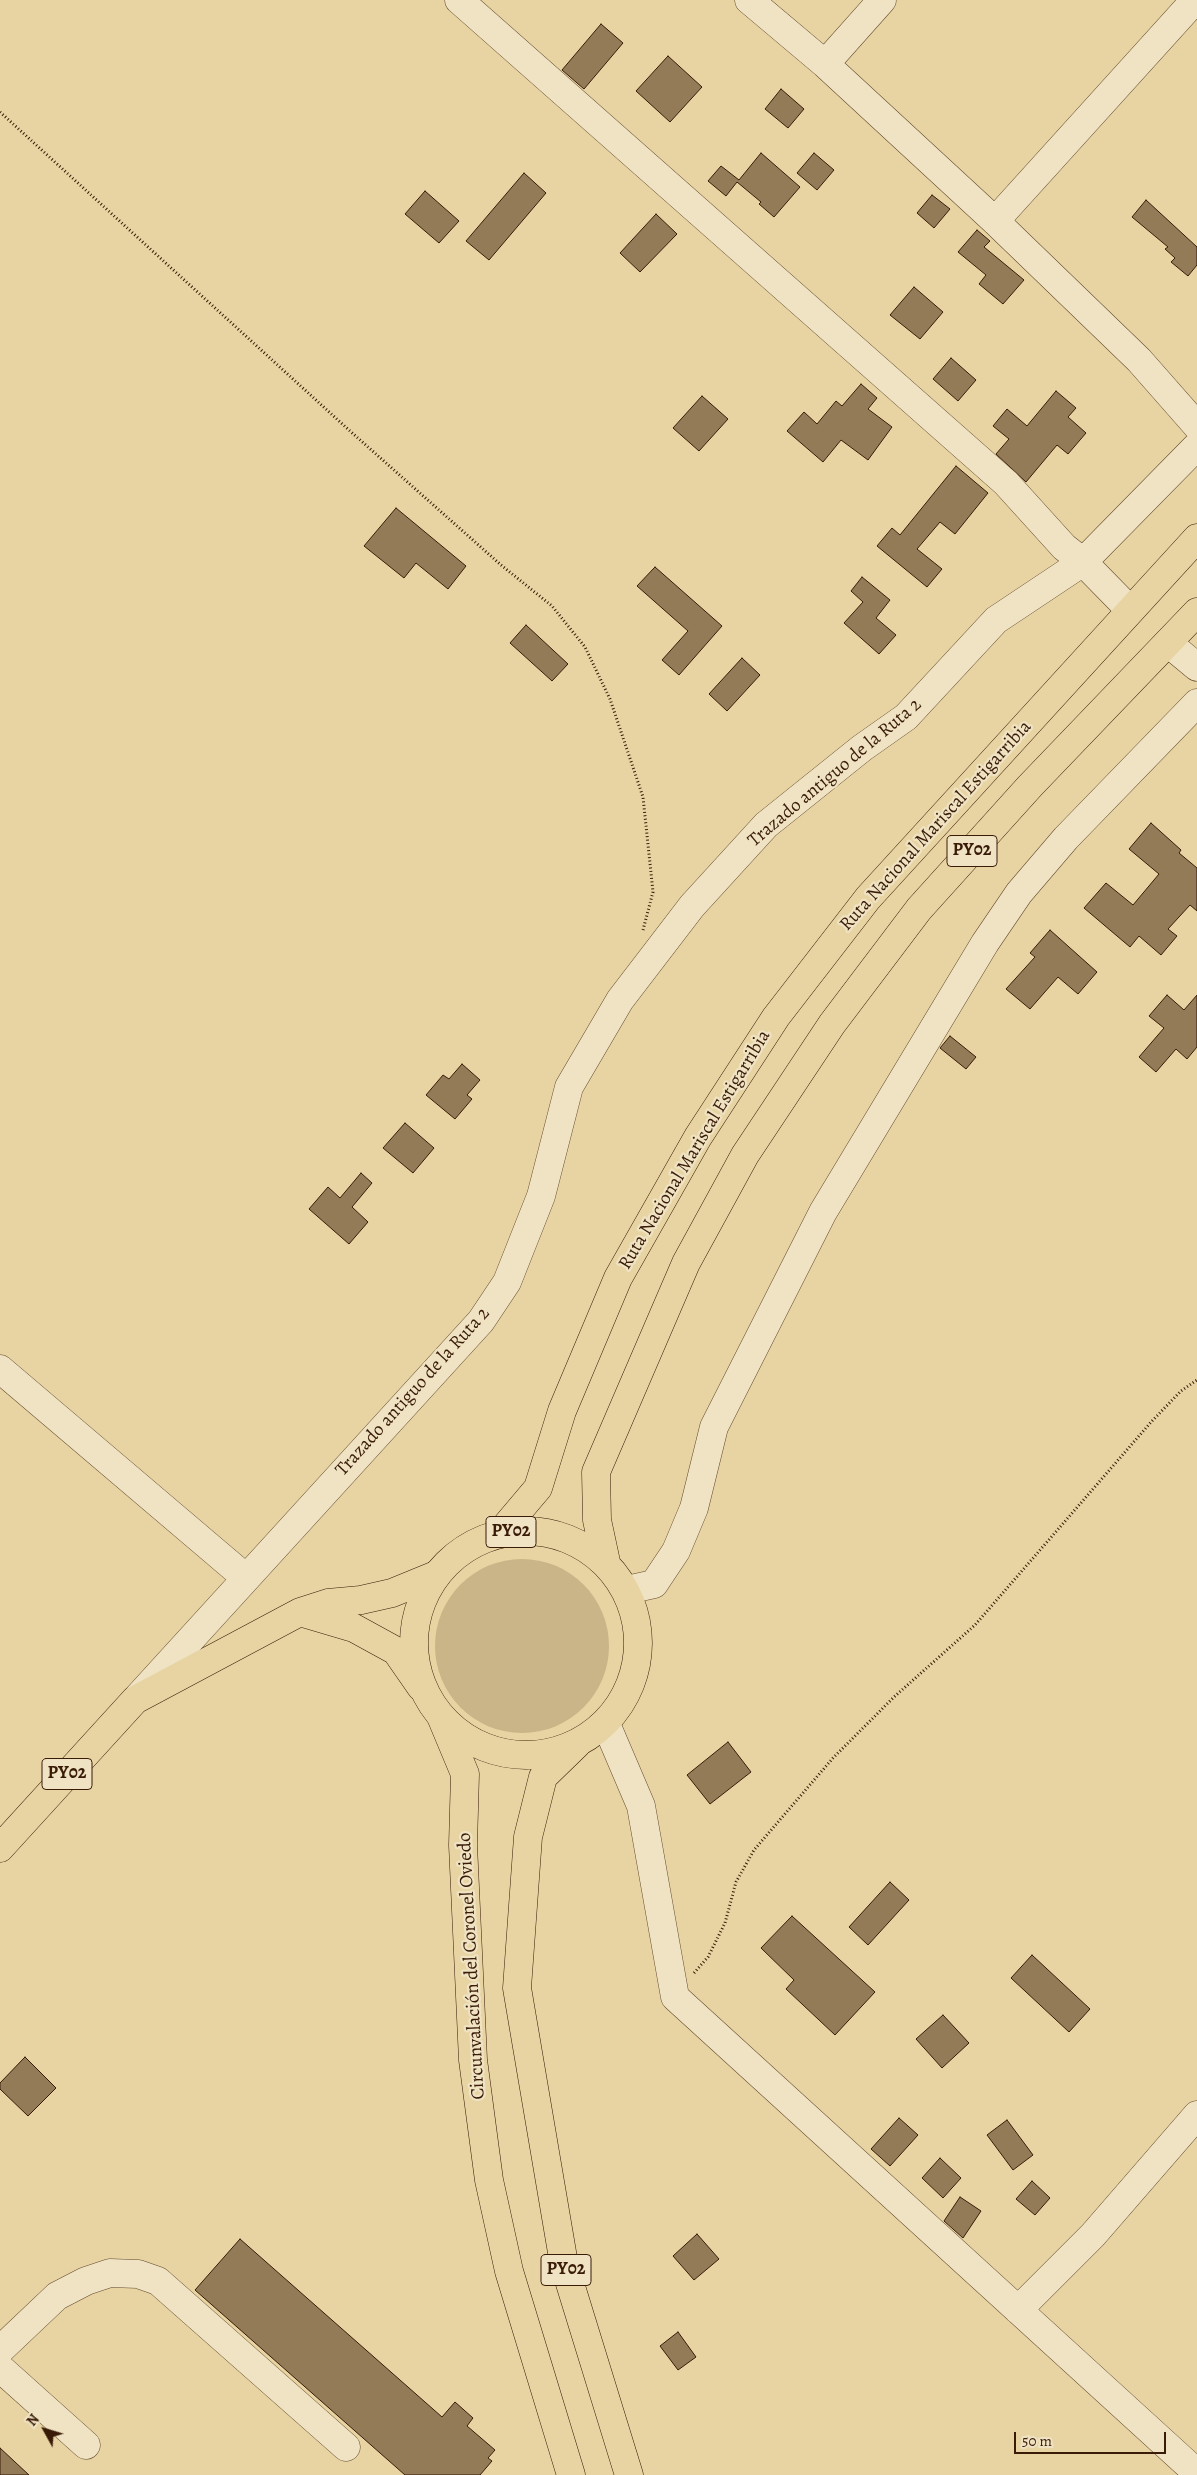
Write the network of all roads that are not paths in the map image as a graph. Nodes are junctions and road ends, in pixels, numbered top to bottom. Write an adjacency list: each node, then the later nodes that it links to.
1 (459, 0): 10 (street)
2 (749, 0): 5 (street)
3 (882, 0): 5 (street)
4 (1195, 0): 6 (street)
5 (825, 64): 6 (street)
6 (995, 220): 7 (street)
7 (1197, 426)
8 (1197, 446): 10 (street, Trazado antiguo de la Ruta 2)
9 (1197, 538): 11 (main road, Ruta Nacional Mariscal Estigarribia / PY02)
10 (1083, 562): 11 (street); 20 (street, Trazado antiguo de la Ruta 2)
11 (1130, 610): 17 (main road, Ruta Nacional Mariscal Estigarribia / PY02)
12 (1197, 612): 13 (main road, PY02)
13 (1168, 642): 14 (street); 18 (main road, PY02)
14 (1197, 667)
15 (1197, 703): 21 (street)
16 (0, 1369): 20 (street)
17 (500, 1533): 18 (main road, PY02); 19 (main road, PY02)
18 (606, 1562): 21 (main road, PY02)
19 (436, 1575): 22 (main road, PY02); 23 (main road, PY02)
20 (246, 1578): 24 (street, Trazado antiguo de la Ruta 2)
21 (627, 1590): 26 (main road, PY02)
22 (300, 1612): 23 (main road, PY02); 24 (main road, PY02)
23 (421, 1686): 25 (main road, PY02)
24 (134, 1700): 28 (main road, PY02)
25 (442, 1719): 27 (main road, PY02); 36 (main road, Circunvalación del Coronel Oviedo / PY02)
26 (606, 1724): 27 (main road, PY02); 30 (street)
27 (577, 1744): 37 (main road, PY02)
28 (0, 1848)
29 (1197, 2115): 30 (street)
30 (1018, 2310): 35 (street)
31 (0, 2350): 34 (street)
32 (0, 2368): 33 (street)
33 (86, 2445)
34 (346, 2447)
35 (1197, 2473)
36 (571, 2475)
37 (629, 2475)

